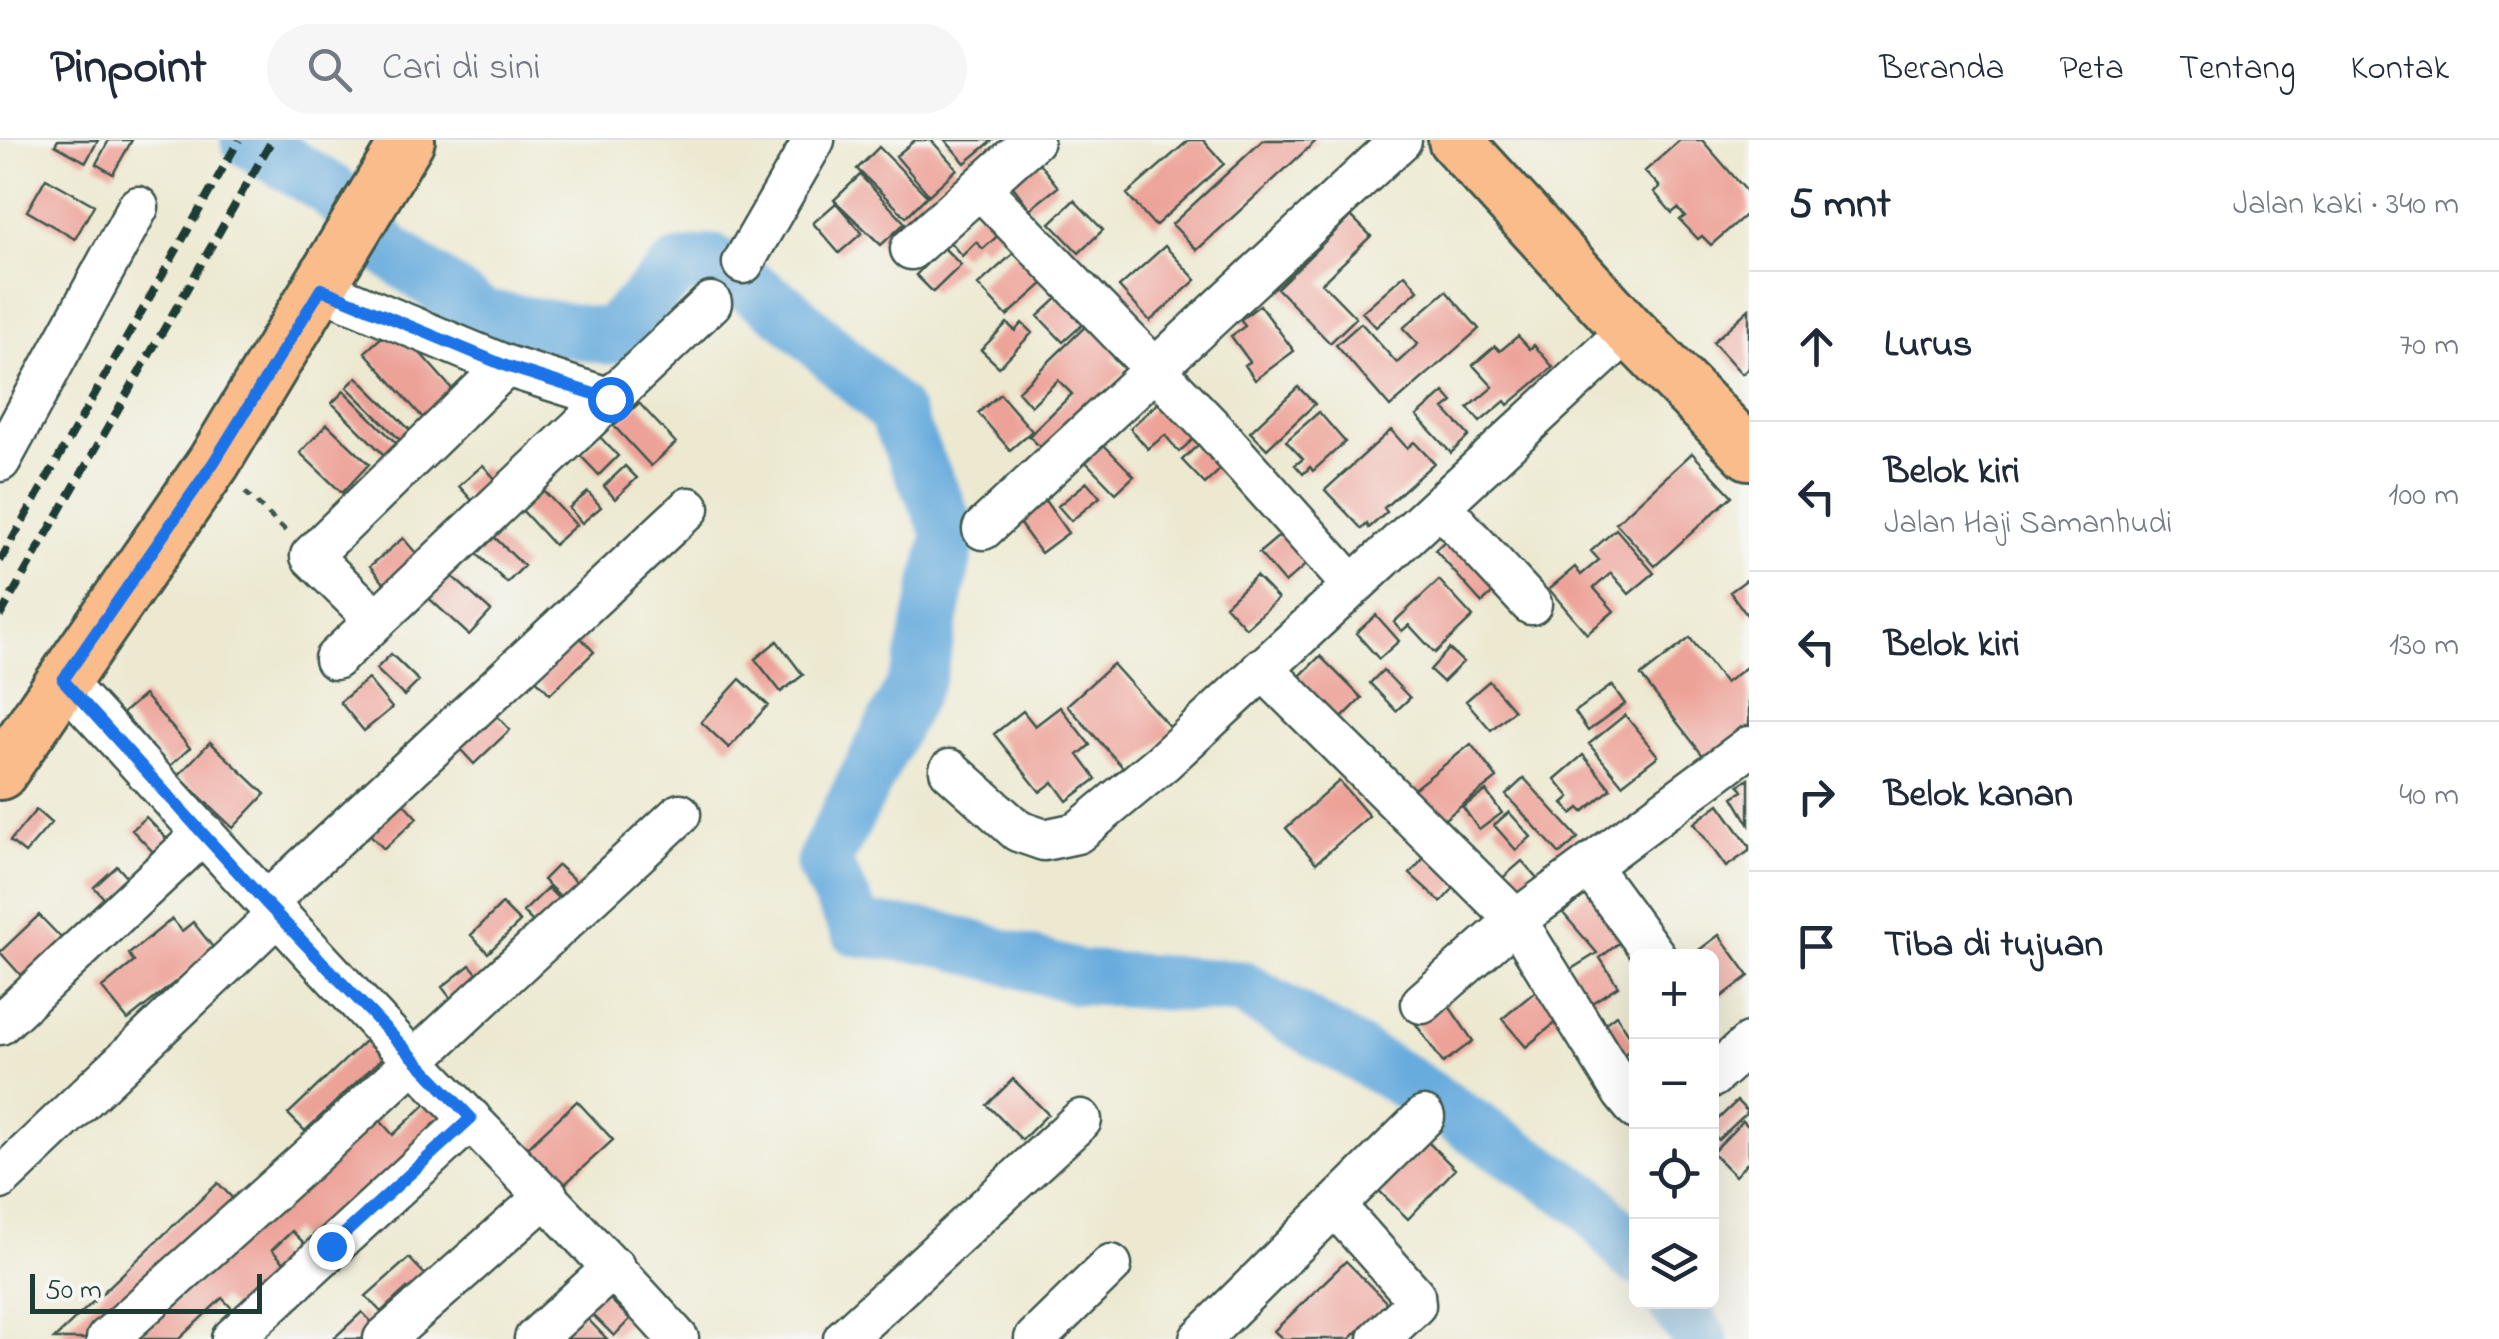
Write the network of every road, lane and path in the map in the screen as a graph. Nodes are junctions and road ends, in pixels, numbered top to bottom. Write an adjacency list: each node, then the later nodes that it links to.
1 (408, 140): 10 (main road)
2 (814, 140): 9 (street)
3 (1033, 140): 6 (street)
4 (1401, 140): 14 (street)
5 (1455, 140): 12 (main road)
6 (980, 188): 8 (street); 14 (street)
7 (138, 207): 17 (street)
8 (912, 248)
9 (744, 263)
10 (321, 289): 13 (street); 18 (main road)
11 (712, 302): 15 (street)
12 (1628, 330): 16 (main road); 19 (street)
13 (506, 366): 15 (street); 22 (street)
14 (1156, 370): 21 (street); 23 (street)
15 (610, 399): 25 (street)
16 (1749, 453)
17 (0, 461)
18 (214, 462): 22 (path); 28 (main road)
19 (1440, 506): 23 (street); 24 (street)
20 (688, 508): 35 (street)
21 (983, 529)
22 (312, 556): 25 (street)
23 (1352, 584): 27 (street)
24 (1531, 604)
25 (376, 620): 26 (street)
26 (336, 658)
27 (1262, 668): 30 (street); 36 (street)
28 (63, 680): 31 (main road); 33 (street)
29 (1749, 746): 34 (street)
30 (950, 770)
31 (0, 773)
32 (680, 814): 40 (street)
33 (204, 833): 35 (street); 39 (street)
34 (1589, 866): 36 (street); 37 (street)
35 (272, 909): 40 (street); 45 (street)
36 (1516, 920): 38 (street); 41 (street)
37 (1650, 949)
38 (1422, 1003)
39 (0, 1024)
40 (414, 1060): 43 (street); 50 (street)
41 (1629, 1101)
42 (1424, 1117): 47 (street)
43 (471, 1118): 46 (street); 51 (street)
44 (1081, 1120): 55 (street)
45 (0, 1179)
46 (546, 1195): 49 (street); 52 (street)
47 (1335, 1206): 57 (street); 58 (street)
48 (1111, 1265): 56 (street)
49 (614, 1267): 53 (street); 54 (street)
50 (107, 1339)
51 (232, 1339)
52 (384, 1339)
53 (536, 1339)
54 (678, 1339)
55 (844, 1339)
56 (1035, 1339)
57 (1200, 1339)
58 (1378, 1339)

